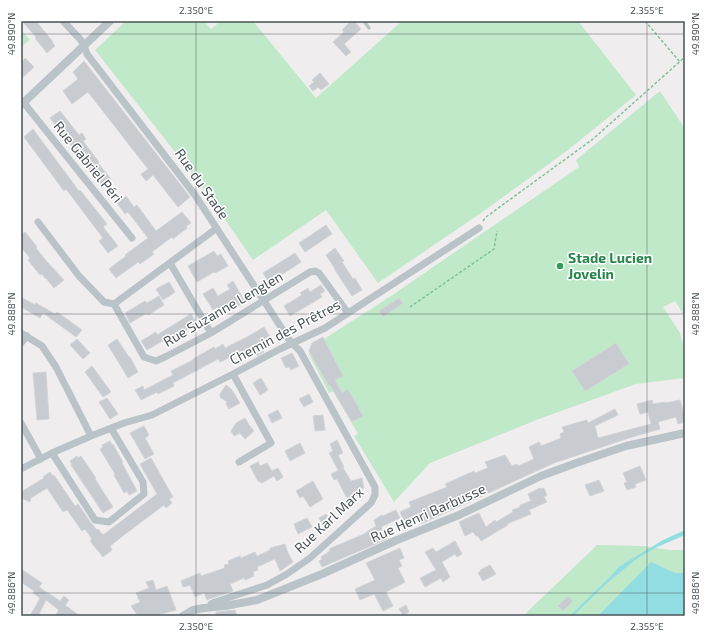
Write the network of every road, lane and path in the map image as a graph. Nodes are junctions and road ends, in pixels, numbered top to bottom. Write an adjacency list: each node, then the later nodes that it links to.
1 (63, 21): 6 (street, Rue du Stade)
2 (110, 21): 6 (street)
3 (364, 21): 5 (lane)
4 (645, 21): 8 (path)
5 (369, 28)
6 (84, 45): 9 (street); 11 (street, Rue du Stade)
7 (685, 57): 8 (path)
8 (680, 62): 12 (path)
9 (23, 104): 14 (street, Rue Gabriel Péri)
10 (38, 222): 17 (street)
11 (217, 228): 15 (street); 16 (street, Rue du Stade)
12 (479, 228): 19 (street, Chemin des Prêtres)
13 (497, 231): 18 (path)
14 (132, 238)
15 (170, 263): 17 (street); 20 (street)
16 (263, 301): 19 (street, Rue Suzanne Lenglen); 20 (street, Rue Suzanne Lenglen); 23 (street, Rue du Stade)
17 (114, 304): 20 (street, Rue Suzanne Lenglen)
18 (410, 307)
19 (348, 313): 23 (street, Chemin des Prêtres)
20 (211, 333)
21 (24, 334): 22 (street); 28 (street)
22 (21, 343)
23 (293, 343): 24 (street, Chemin des Prêtres); 33 (street, Rue Karl Marx)
24 (233, 374): 26 (street, Chemin des Prêtres); 31 (street)
25 (21, 423): 30 (street)
26 (111, 428): 28 (street, Chemin des Prêtres); 29 (street)
27 (685, 433): 33 (street, Rue Henri Barbusse)
28 (91, 436): 29 (street, Chemin des Prêtres)
29 (52, 453): 30 (street, Chemin des Prêtres)
30 (41, 459): 32 (street, Chemin des Prêtres)
31 (239, 462)
32 (21, 469)
33 (211, 607): 34 (street, Rue Henri Barbusse)
34 (183, 616)

